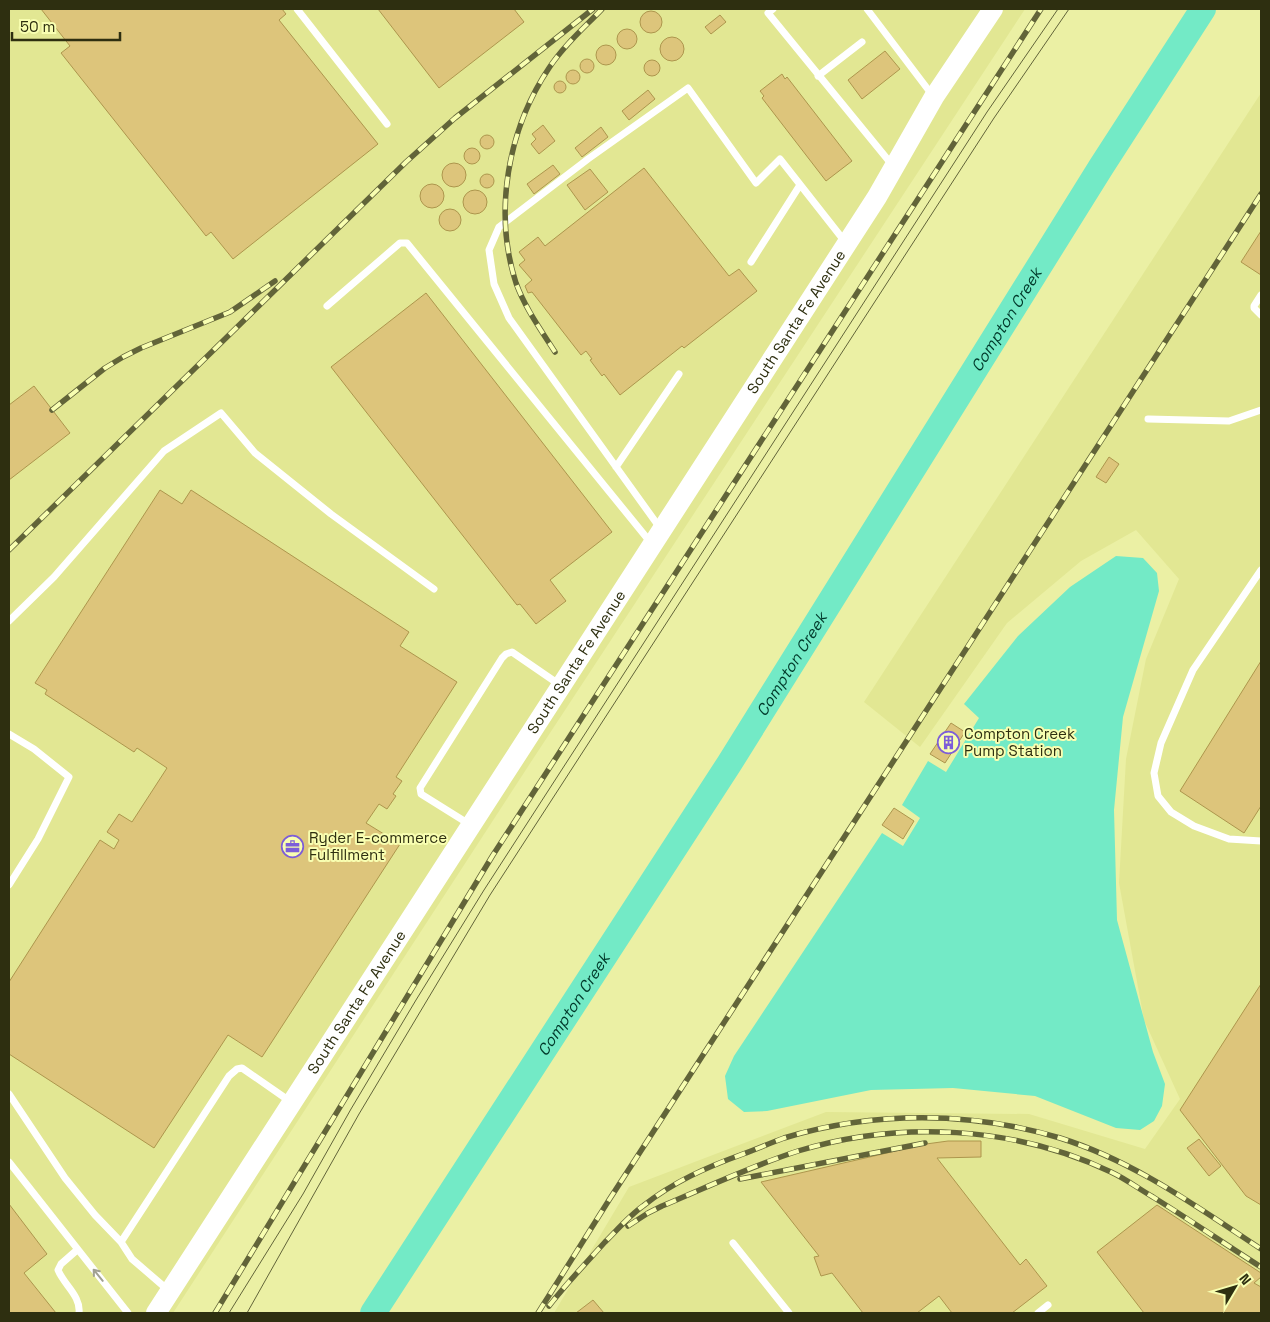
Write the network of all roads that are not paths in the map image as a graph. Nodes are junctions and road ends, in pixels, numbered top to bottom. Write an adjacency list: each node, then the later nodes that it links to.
1 (297, 9): 8 (lane)
2 (773, 9): 6 (lane)
3 (866, 9): 7 (lane)
4 (993, 9): 7 (main road, South Santa Fe Avenue)
5 (862, 42): 6 (lane)
6 (818, 76): 9 (lane)
7 (934, 97): 9 (main road, South Santa Fe Avenue)
8 (387, 124)
9 (893, 167): 11 (main road, South Santa Fe Avenue)
10 (800, 185): 11 (lane); 12 (lane); 19 (lane)
11 (847, 245): 20 (main road, South Santa Fe Avenue)
12 (751, 262)
13 (1261, 295): 15 (lane)
14 (327, 306): 20 (lane)
15 (1261, 315)
16 (680, 374): 19 (lane)
17 (1261, 410): 18 (lane)
18 (1148, 419)
19 (616, 466): 20 (lane)
20 (657, 538): 24 (main road, South Santa Fe Avenue)
21 (1261, 570): 27 (lane)
22 (434, 589): 23 (lane)
23 (9, 621)
24 (561, 686): 26 (main road, South Santa Fe Avenue); 26 (lane)
25 (9, 734): 28 (lane)
26 (471, 825): 30 (main road, South Santa Fe Avenue)
27 (1261, 841)
28 (9, 885)
29 (9, 1094): 32 (lane)
30 (292, 1102): 32 (lane); 35 (main road, South Santa Fe Avenue)
31 (9, 1162): 34 (lane)
32 (121, 1242): 35 (lane)
33 (733, 1242): 40 (lane)
34 (77, 1250): 37 (lane); 38 (lane, one-way to 34)
35 (170, 1292): 39 (main road, South Santa Fe Avenue)
36 (1048, 1305): 41 (lane)
37 (79, 1313)
38 (128, 1313)
39 (156, 1313)
40 (789, 1313)
41 (1038, 1313)

